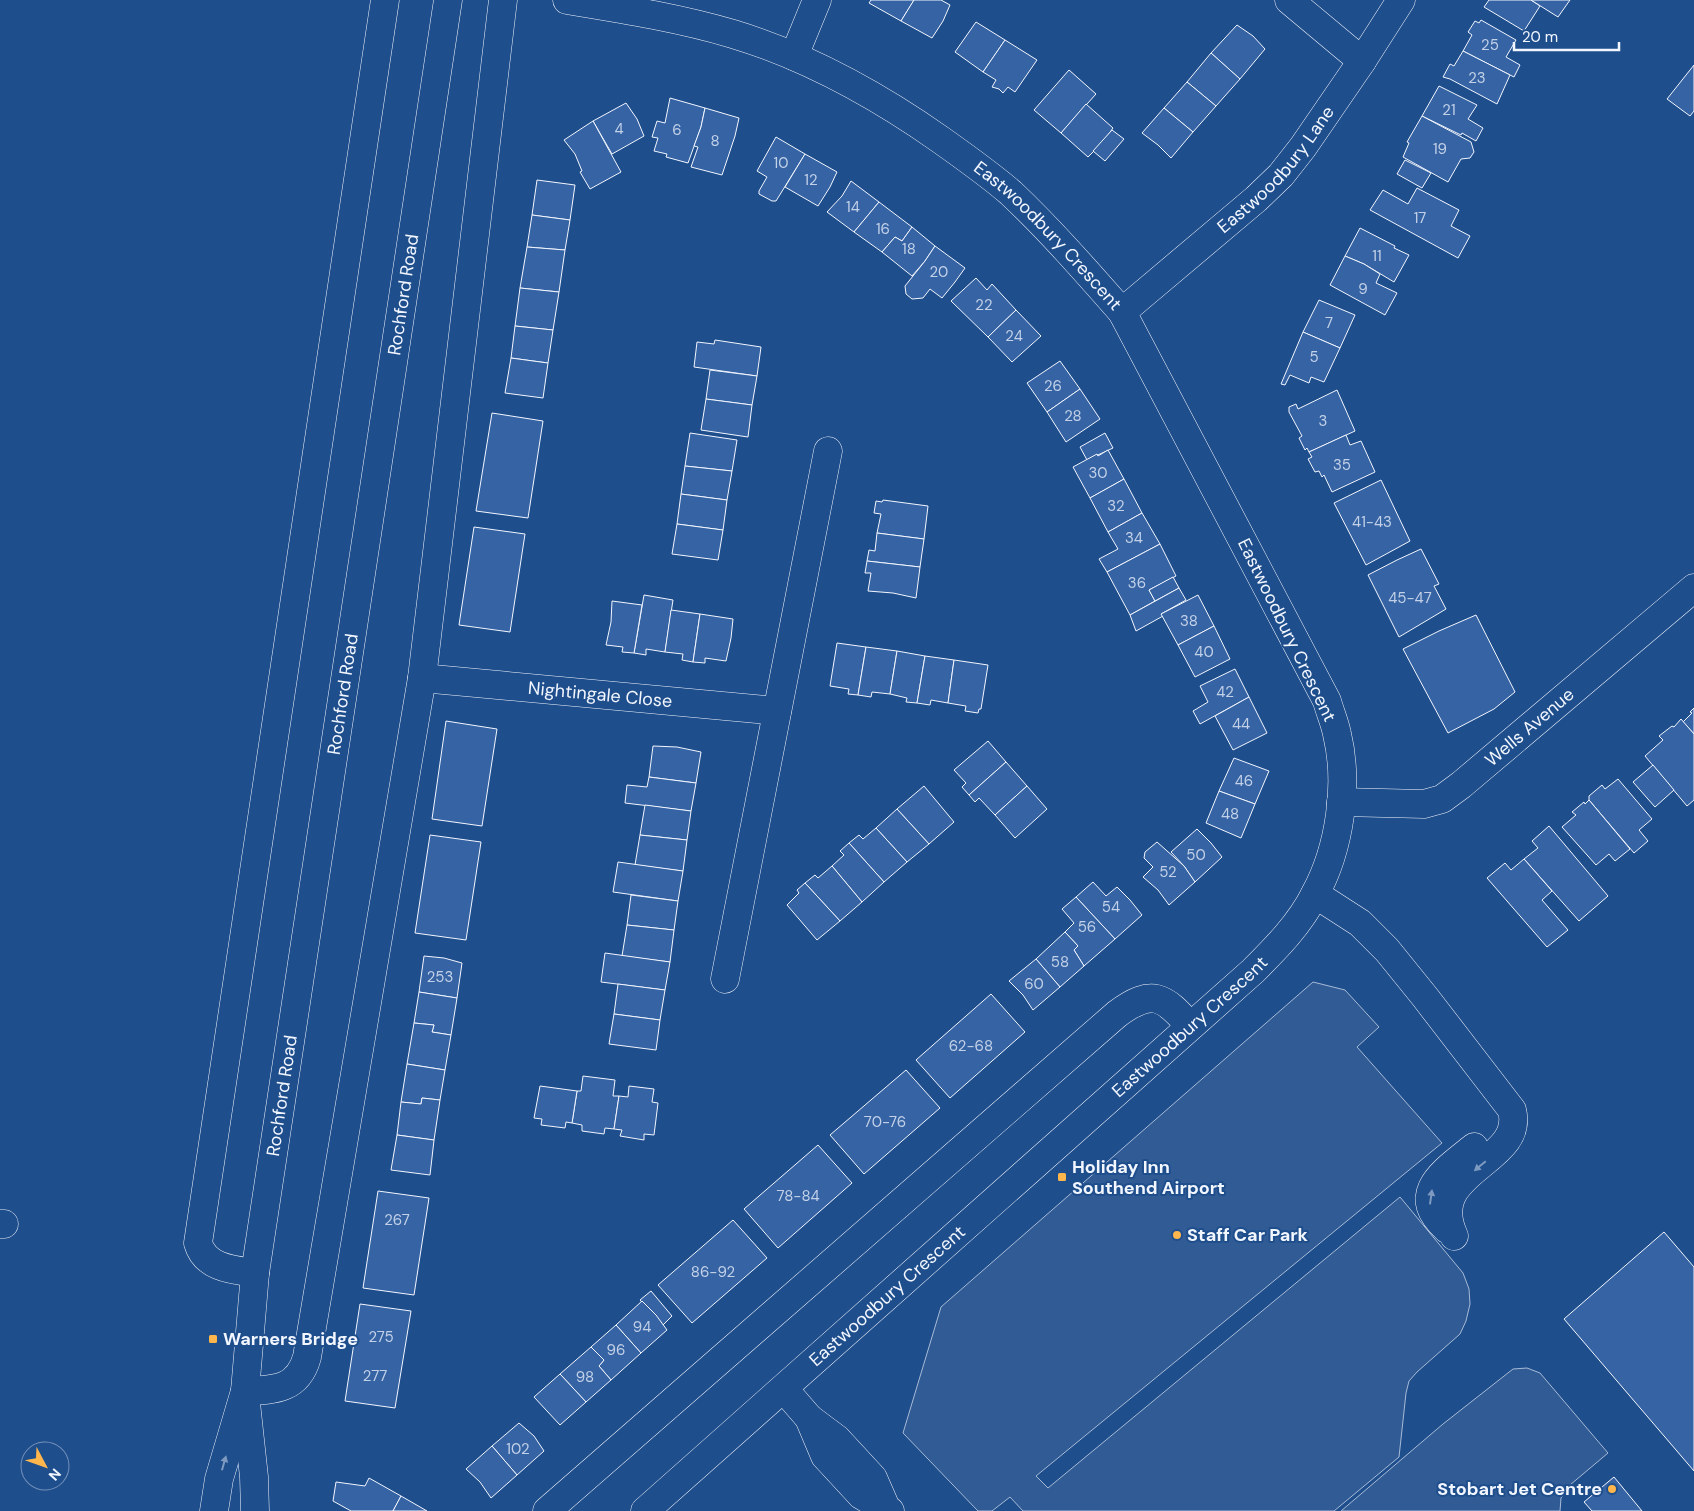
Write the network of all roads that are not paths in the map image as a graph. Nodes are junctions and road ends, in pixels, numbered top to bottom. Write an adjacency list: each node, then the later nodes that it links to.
1 (385, 0): 20 (street)
2 (448, 0): 20 (street, Rochford Road)
3 (503, 0): 13 (street)
4 (567, 0): 8 (street, Eastwoodbury Crescent)
5 (817, 0): 8 (street)
6 (1289, 0): 9 (street)
7 (1401, 0): 9 (street, Eastwoodbury Lane)
8 (794, 56): 10 (street, Eastwoodbury Crescent)
9 (1362, 61): 10 (street, Eastwoodbury Lane)
10 (1122, 312): 15 (street, Eastwoodbury Crescent)
11 (828, 451): 14 (street)
12 (1694, 588): 15 (street, Wells Avenue)
13 (422, 678): 14 (street, Nightingale Close); 22 (street)
14 (777, 711): 17 (street)
15 (1341, 802): 16 (street, Eastwoodbury Crescent)
16 (1315, 894): 18 (street, Eastwoodbury Crescent); 19 (street)
17 (725, 979)
18 (1190, 1026): 21 (street, Eastwoodbury Crescent); 26 (street)
19 (1492, 1085): 19 (street, one-way to 19)
20 (255, 1273): 22 (street, Rochford Road)
21 (784, 1389): 23 (street); 27 (street, Eastwoodbury Crescent)
22 (245, 1391): 24 (street, Rochford Road, one-way to 22); 25 (street, Rochford Road)
23 (888, 1510)
24 (214, 1511)
25 (256, 1511)
26 (547, 1511)
27 (645, 1511)

